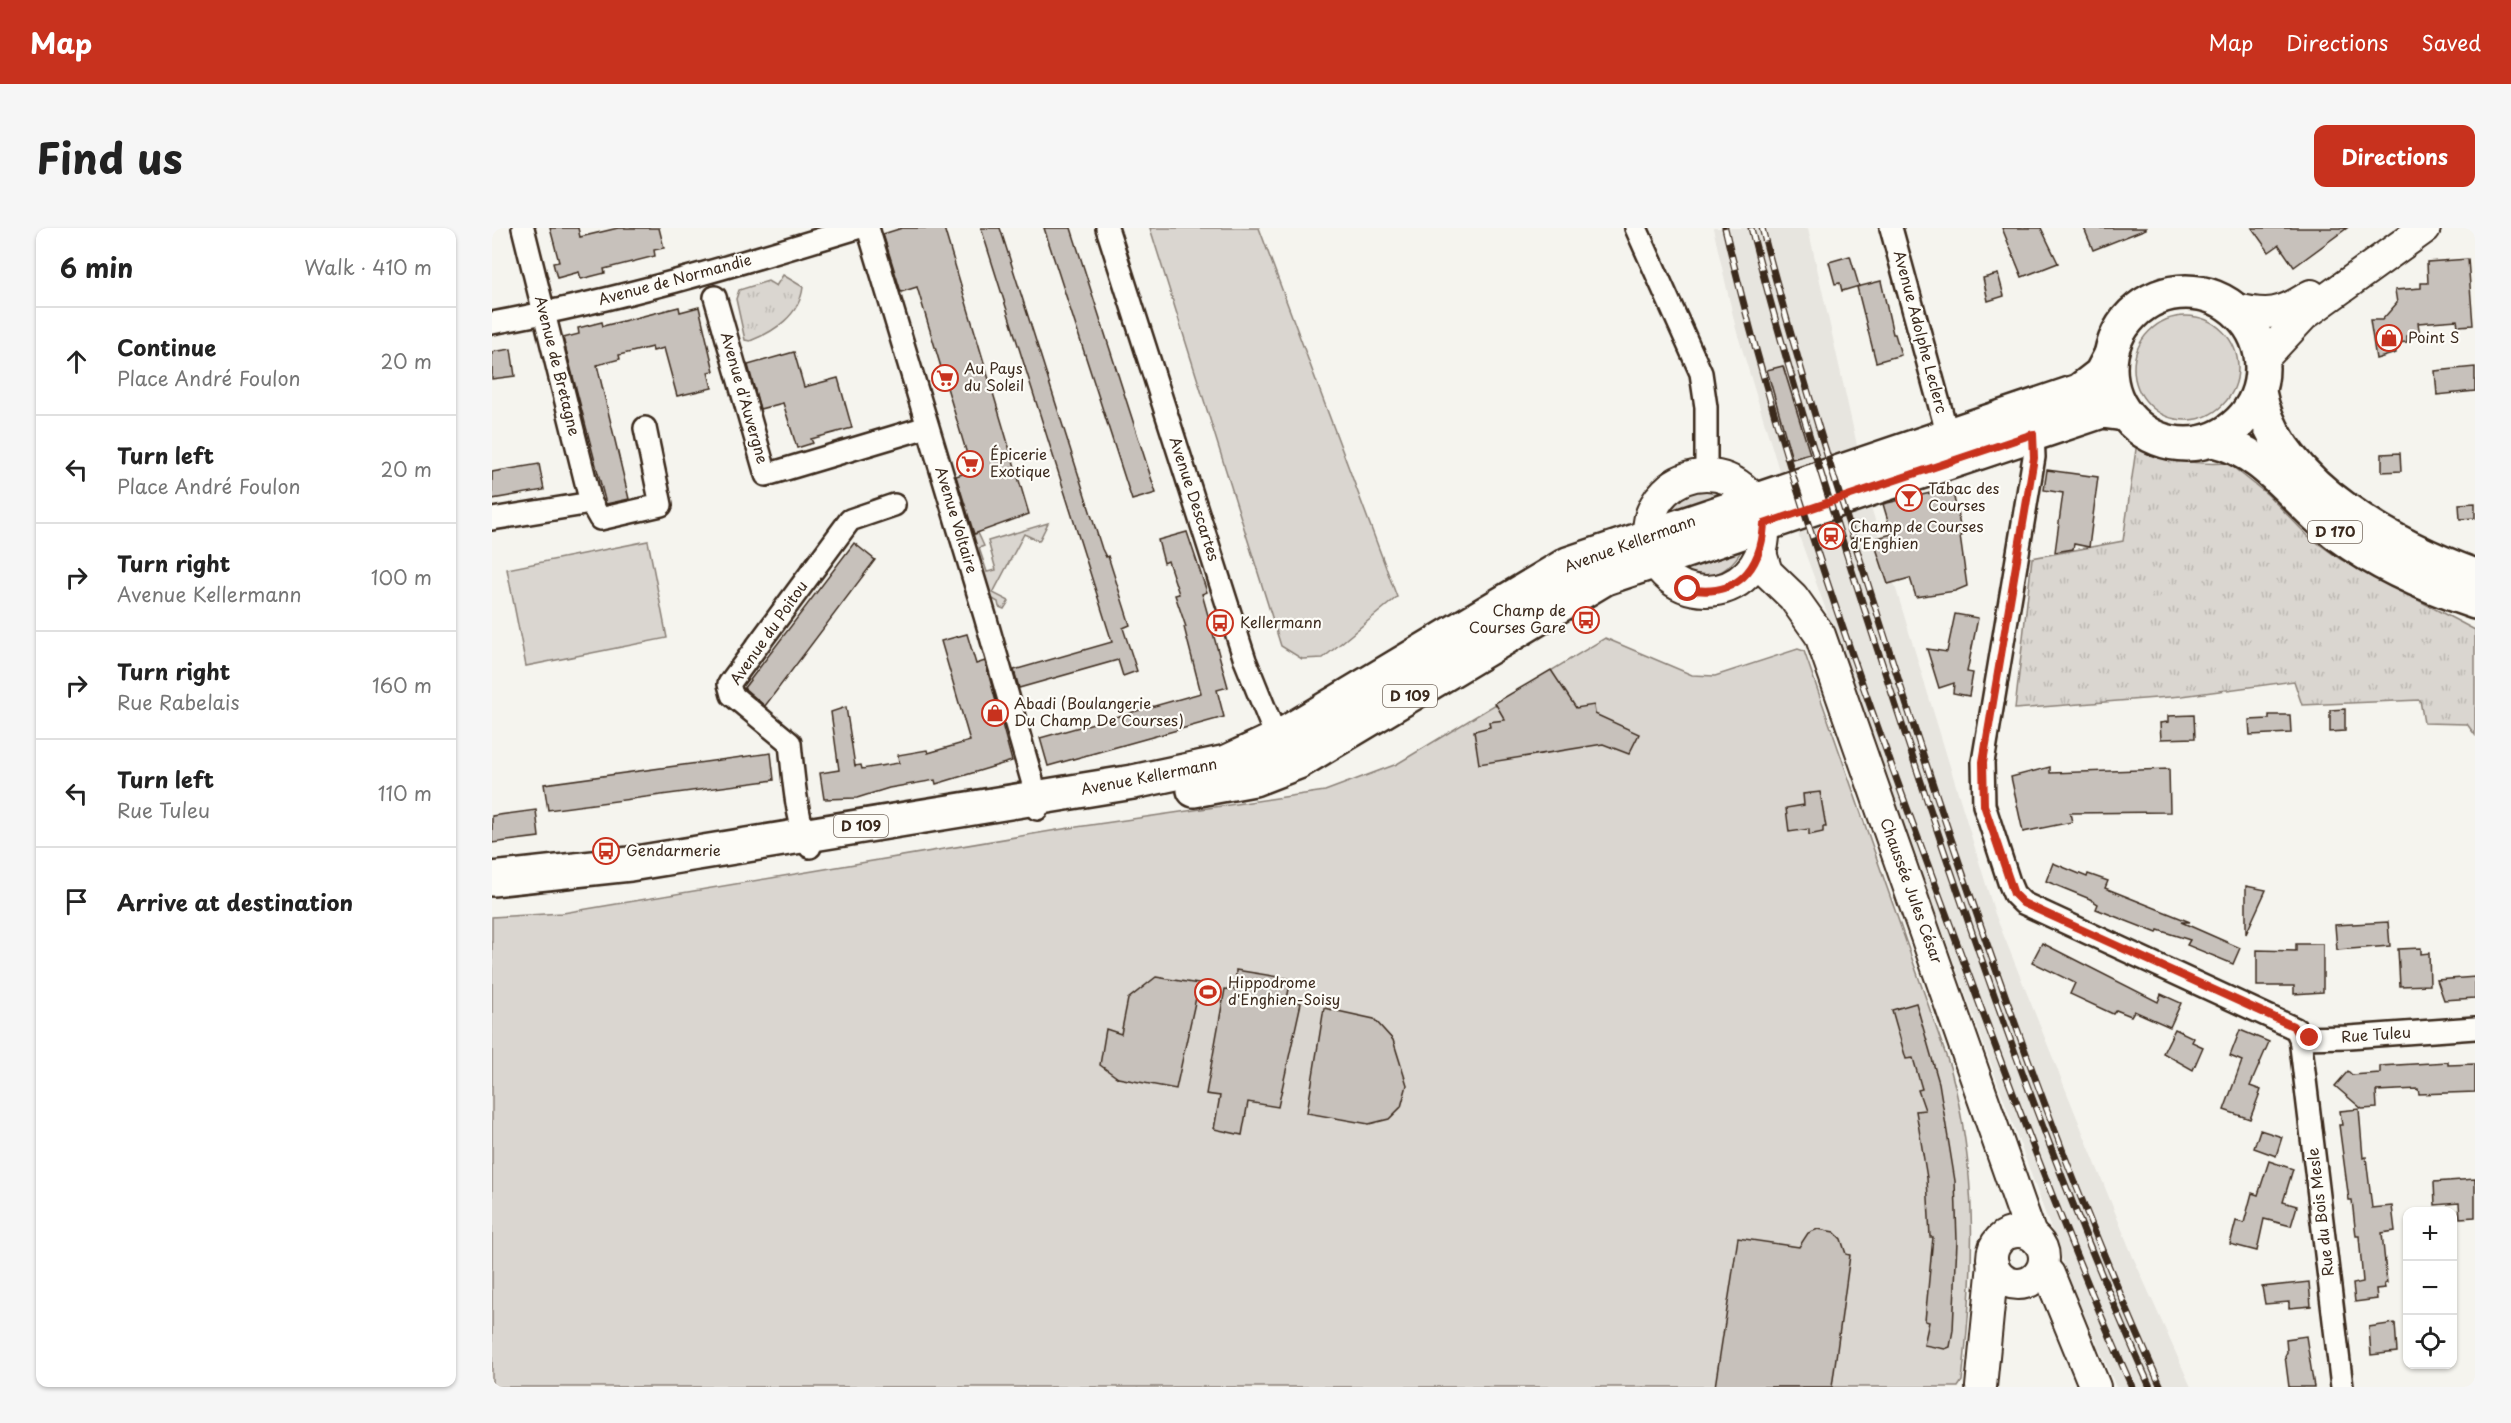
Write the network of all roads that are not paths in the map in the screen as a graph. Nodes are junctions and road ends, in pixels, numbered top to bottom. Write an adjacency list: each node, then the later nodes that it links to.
1 (523, 228): 11 (street, Avenue de Bretagne)
2 (856, 228): 11 (street, Avenue de Normandie)
3 (868, 228): 17 (street, Avenue Voltaire)
4 (1107, 228): 32 (street, Avenue Descartes)
5 (1636, 228): 22 (street)
6 (1891, 228): 20 (street, Avenue Adolphe Leclerc)
7 (2406, 228): 10 (street)
8 (2425, 228): 14 (street)
9 (715, 297): 17 (street, Avenue d'Auvergne)
10 (2233, 308): 13 (main road); 14 (main road)
11 (544, 314): 12 (street, Avenue de Normandie); 23 (street, Avenue de Bretagne)
12 (492, 323)
13 (2110, 357): 16 (main road); 20 (main road, Avenue Kellermann / D 109)
14 (2262, 360): 15 (main road)
15 (2259, 392): 21 (main road); 28 (main road, D 170)
16 (2125, 414): 19 (main road, Avenue Kellermann / D 109); 21 (main road)
17 (927, 427): 33 (street, Avenue Voltaire)
18 (645, 428): 23 (street)
19 (2033, 434): 26 (main road, Avenue Kellermann / D 109); 38 (street)
20 (1948, 436): 26 (main road, Avenue Kellermann / D 109)
21 (2213, 440): 30 (main road, D 170)
22 (1706, 475): 26 (street); 27 (street)
23 (591, 503): 25 (street)
24 (894, 505): 34 (street, Avenue du Poitou)
25 (492, 519)
26 (1760, 526): 27 (main road, Avenue Kellermann / D 109); 29 (street); 31 (street, Chaussée Jules César)
27 (1651, 549): 29 (street); 32 (main road, Avenue Kellermann / D 109)
28 (2475, 576)
29 (1736, 582): 31 (street)
30 (2475, 602)
31 (1820, 634): 39 (street, Chaussée Jules César)
32 (1283, 753): 33 (main road, Avenue Kellermann / D 109)
33 (1037, 805): 34 (main road, Avenue Kellermann / D 109)
34 (807, 841): 35 (main road, Avenue Kellermann / D 109); 36 (main road, Avenue Kellermann / D 109)
35 (492, 879)
36 (492, 892)
37 (2475, 1028): 38 (street, Rue Tuleu)
38 (2300, 1038): 43 (street, Rue du Bois Mesle)
39 (2003, 1147): 40 (street, Chaussée Jules César); 40 (street, Chaussée Jules César)
40 (2013, 1268): 41 (street); 42 (street)
41 (1981, 1387)
42 (2095, 1387)
43 (2342, 1387)

